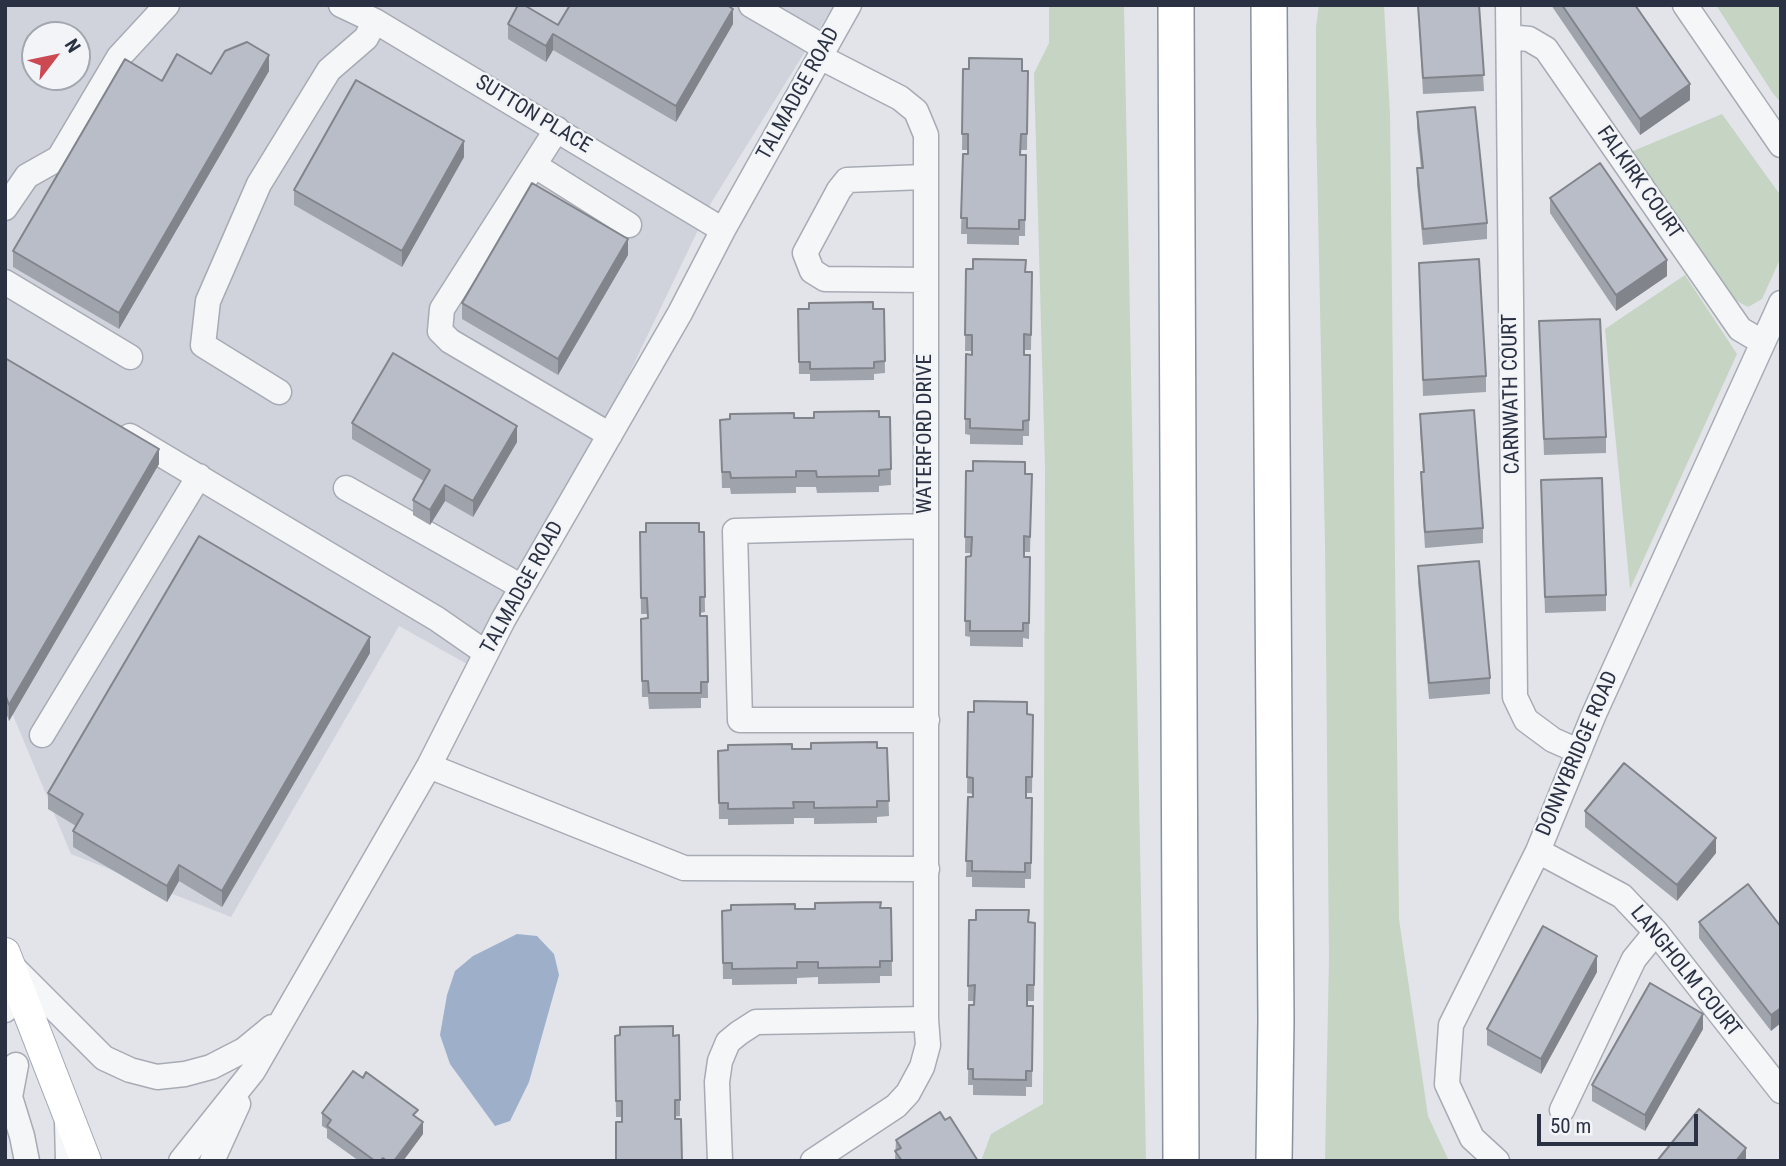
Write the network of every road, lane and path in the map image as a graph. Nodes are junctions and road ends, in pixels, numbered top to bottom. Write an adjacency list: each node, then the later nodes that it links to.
1 (167, 5): 16 (street)
2 (341, 5): 9 (street, SUTTON PLACE)
3 (751, 5): 11 (street, WATERFORD DRIVE)
4 (849, 5): 11 (street, TALMADGE ROAD)
5 (1176, 5): 55 (highway)
6 (1269, 5): 56 (highway)
7 (1508, 5): 10 (street, CARNWATH COURT)
8 (1685, 5): 13 (street)
9 (374, 21): 12 (street, SUTTON PLACE); 24 (street)
10 (1509, 37): 22 (street, FALKIRK COURT); 34 (street, CARNWATH COURT)
11 (822, 52): 15 (street, WATERFORD DRIVE); 18 (street, TALMADGE ROAD)
12 (557, 129): 14 (street); 18 (street, SUTTON PLACE)
13 (1781, 145)
14 (534, 165): 17 (street); 26 (street)
15 (924, 177): 19 (street, WATERFORD DRIVE); 19 (street)
16 (5, 208)
17 (629, 225)
18 (723, 230): 26 (street, TALMADGE ROAD)
19 (926, 280): 29 (street, WATERFORD DRIVE)
20 (5, 282): 23 (street)
21 (1781, 303): 22 (street, DONNYBRIDGE ROAD)
22 (1762, 342): 34 (street, DONNYBRIDGE ROAD)
23 (130, 357)
24 (279, 392)
25 (114, 427): 27 (street)
26 (610, 435): 30 (street, TALMADGE ROAD)
27 (199, 475): 31 (street); 33 (street)
28 (346, 488): 30 (street)
29 (926, 526): 32 (street, WATERFORD DRIVE); 32 (street)
30 (522, 587): 31 (street, TALMADGE ROAD)
31 (486, 653): 35 (street, TALMADGE ROAD)
32 (927, 720): 37 (street, WATERFORD DRIVE)
33 (43, 735)
34 (1578, 751): 36 (street, DONNYBRIDGE ROAD)
35 (429, 766): 37 (street); 40 (street, TALMADGE ROAD)
36 (1538, 851): 38 (street, LANGHOLM COURT); 57 (street, DONNYBRIDGE ROAD)
37 (927, 869): 41 (street, WATERFORD DRIVE)
38 (1656, 932): 45 (street, LANGHOLM COURT); 47 (street)
39 (10, 979): 40 (street); 42 (main road)
40 (284, 1018): 44 (street, TALMADGE ROAD)
41 (926, 1018): 48 (street, WATERFORD DRIVE); 54 (street)
42 (44, 1054): 43 (street); 46 (main road)
43 (11, 1070): 49 (street)
44 (253, 1071): 52 (street, TALMADGE ROAD); 53 (street)
45 (1781, 1091)
46 (66, 1110): 50 (street); 51 (main road)
47 (1562, 1110)
48 (830, 1156)
49 (27, 1161)
50 (68, 1161)
51 (86, 1161)
52 (180, 1161)
53 (212, 1161)
54 (720, 1161)
55 (1181, 1161)
56 (1274, 1161)
57 (1497, 1161)

